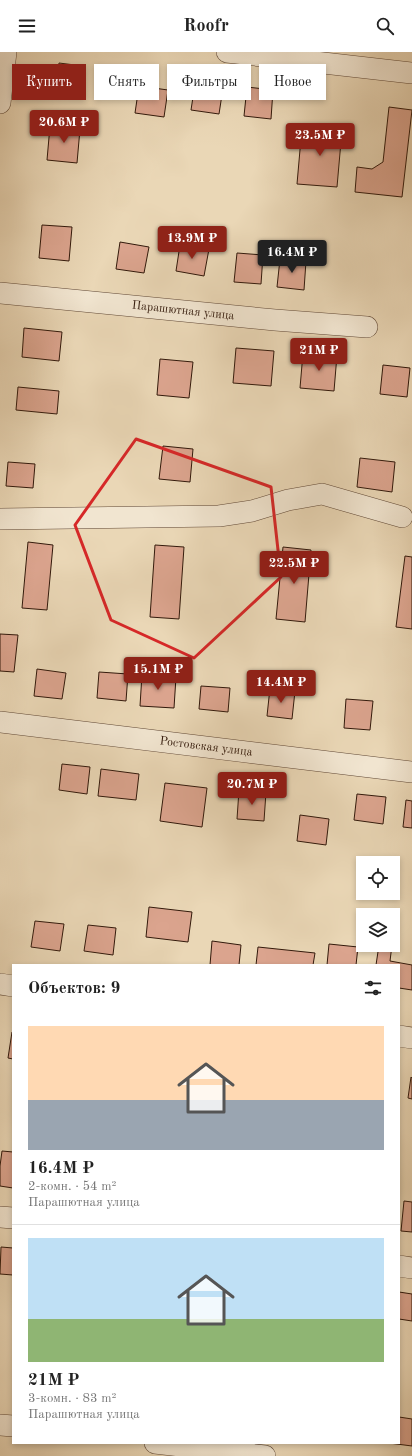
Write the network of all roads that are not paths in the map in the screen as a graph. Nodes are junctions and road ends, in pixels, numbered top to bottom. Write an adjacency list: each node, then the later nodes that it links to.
1 (6, 52): 4 (street)
2 (227, 52): 3 (street)
3 (412, 73)
4 (0, 103)
5 (0, 293): 6 (street, Парашютная улица)
6 (367, 327)
7 (402, 517): 8 (street)
8 (0, 520)
9 (0, 722): 10 (street, Ростовская улица)
10 (412, 772)
11 (0, 984): 12 (street)
12 (12, 986)
13 (400, 1036): 14 (street)
14 (412, 1038)
15 (0, 1217): 16 (street)
16 (12, 1218)
17 (400, 1266): 18 (street)
18 (412, 1268)
19 (0, 1425): 20 (street)
20 (12, 1426)
21 (163, 1444): 22 (street)
22 (265, 1456)

